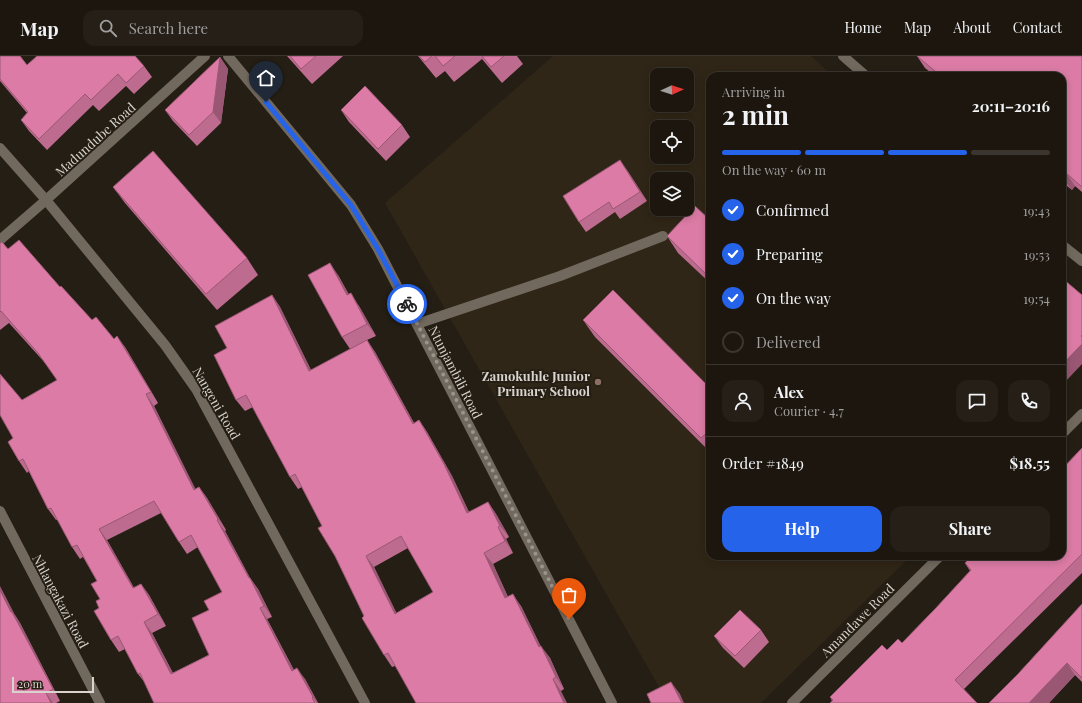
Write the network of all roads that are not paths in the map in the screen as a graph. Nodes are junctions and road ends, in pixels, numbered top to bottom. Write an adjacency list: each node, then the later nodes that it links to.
1 (206, 56): 6 (street, Madundube Road)
2 (228, 56): 11 (street, Ntunjambili Road)
3 (843, 56): 4 (street)
4 (861, 72)
5 (0, 148): 6 (street, Nangeni Road)
6 (46, 200): 8 (street, Madundube Road); 17 (street, Nangeni Road)
7 (663, 236): 11 (street)
8 (0, 240)
9 (1066, 247): 10 (street)
10 (1082, 261)
11 (417, 324): 18 (street, Ntunjambili Road)
12 (1082, 414): 13 (street)
13 (1066, 430)
14 (0, 511): 16 (street, Nhlangakazi Road)
15 (936, 560): 19 (street, Amandawe Road)
16 (100, 703)
17 (365, 703)
18 (612, 703)
19 (792, 703)

